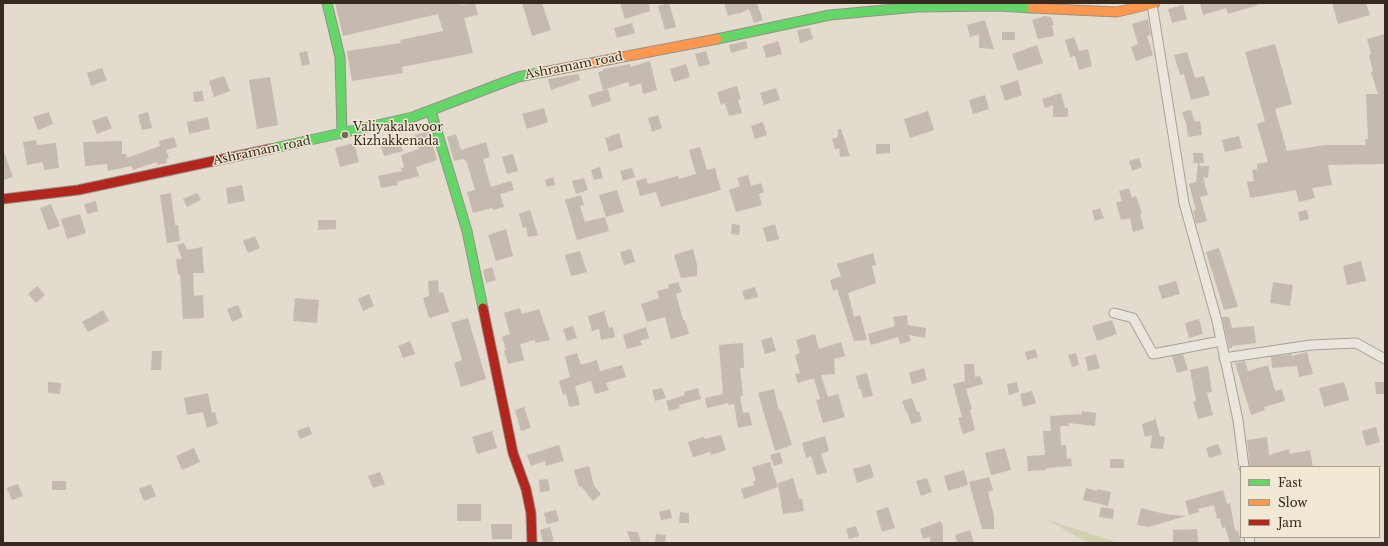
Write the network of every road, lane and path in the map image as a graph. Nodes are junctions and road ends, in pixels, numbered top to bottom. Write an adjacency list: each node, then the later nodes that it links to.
1 (327, 3): 4 (main road)
2 (1154, 3): 3 (main road, Ashramam road); 7 (street)
3 (431, 111): 4 (main road, Ashramam road); 11 (main road)
4 (342, 134): 5 (main road, Ashramam road)
5 (3, 199)
6 (1114, 313): 7 (street)
7 (1221, 341): 8 (street)
8 (1224, 358): 9 (street); 10 (street)
9 (1385, 359)
10 (1244, 466)
11 (532, 543)

